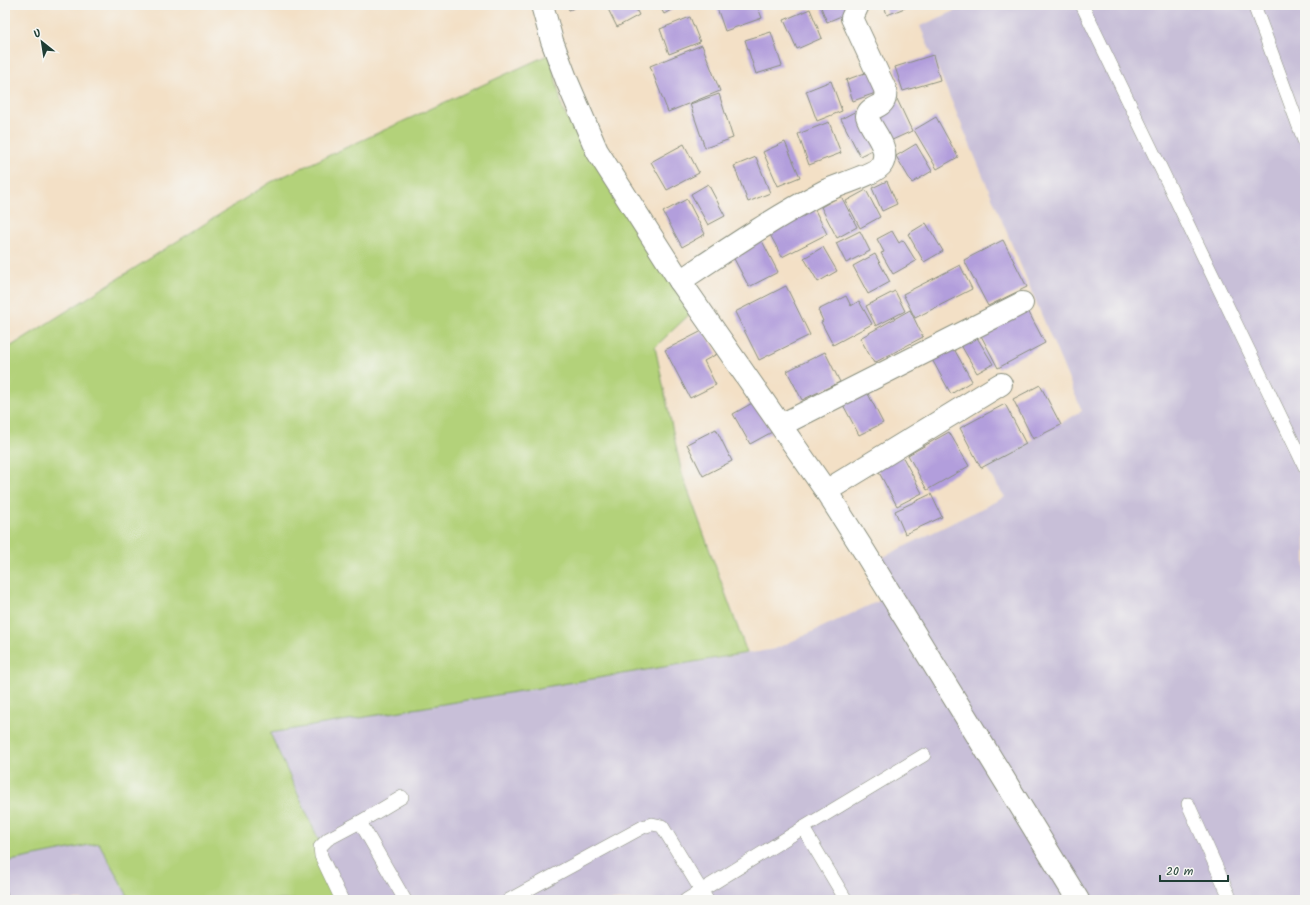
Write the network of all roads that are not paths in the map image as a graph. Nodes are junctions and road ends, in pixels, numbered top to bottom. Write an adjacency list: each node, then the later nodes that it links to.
1 (542, 5): 6 (street)
2 (858, 5): 6 (street)
3 (1082, 5): 10 (lane)
4 (1254, 5): 5 (lane)
5 (1305, 143)
6 (680, 281): 9 (street)
7 (1022, 303): 9 (street)
8 (1001, 384): 11 (street)
9 (781, 425): 11 (street)
10 (1305, 467)
11 (826, 491): 23 (street)
12 (924, 755): 16 (lane)
13 (402, 796): 15 (lane)
14 (1188, 804): 24 (lane)
15 (360, 822): 18 (lane); 19 (lane)
16 (802, 828): 17 (lane); 22 (lane)
17 (704, 895): 20 (lane); 21 (lane)
18 (342, 900)
19 (405, 900)
20 (509, 900)
21 (686, 900)
22 (846, 900)
23 (1078, 900)
24 (1231, 900)

